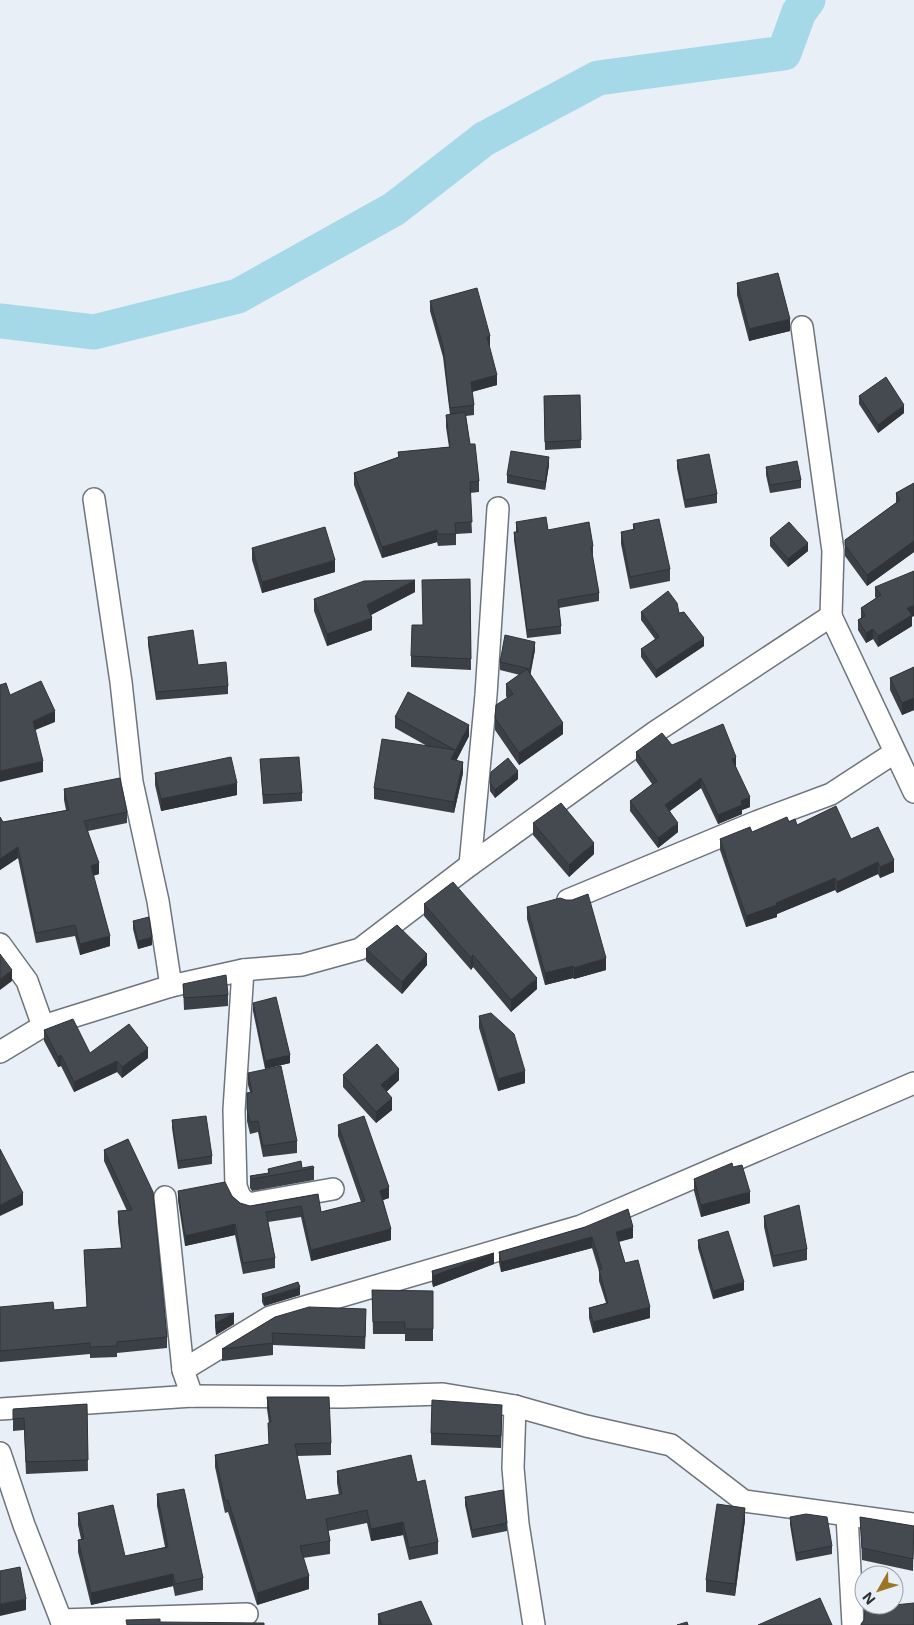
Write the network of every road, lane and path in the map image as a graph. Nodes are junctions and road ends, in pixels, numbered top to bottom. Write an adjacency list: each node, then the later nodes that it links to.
1 (802, 327): 4 (street)
2 (94, 499): 11 (street)
3 (498, 508): 7 (street)
4 (831, 616): 5 (street); 7 (street)
5 (894, 753): 6 (street); 8 (street)
6 (914, 792)
7 (470, 865): 10 (street)
8 (568, 900)
9 (0, 944): 12 (street)
10 (243, 970): 11 (street); 15 (street)
11 (171, 986): 12 (street)
12 (44, 1026): 13 (street)
13 (0, 1052)
14 (914, 1083): 17 (street)
15 (333, 1189)
16 (165, 1197): 17 (street)
17 (183, 1370): 18 (street)
18 (192, 1396): 19 (street); 20 (street)
19 (514, 1406): 22 (street); 26 (street)
20 (0, 1409)
21 (0, 1453): 25 (street)
22 (847, 1516): 23 (street); 27 (street)
23 (914, 1524)
24 (247, 1614): 25 (street)
25 (62, 1622)
26 (534, 1625)
27 (853, 1625)

